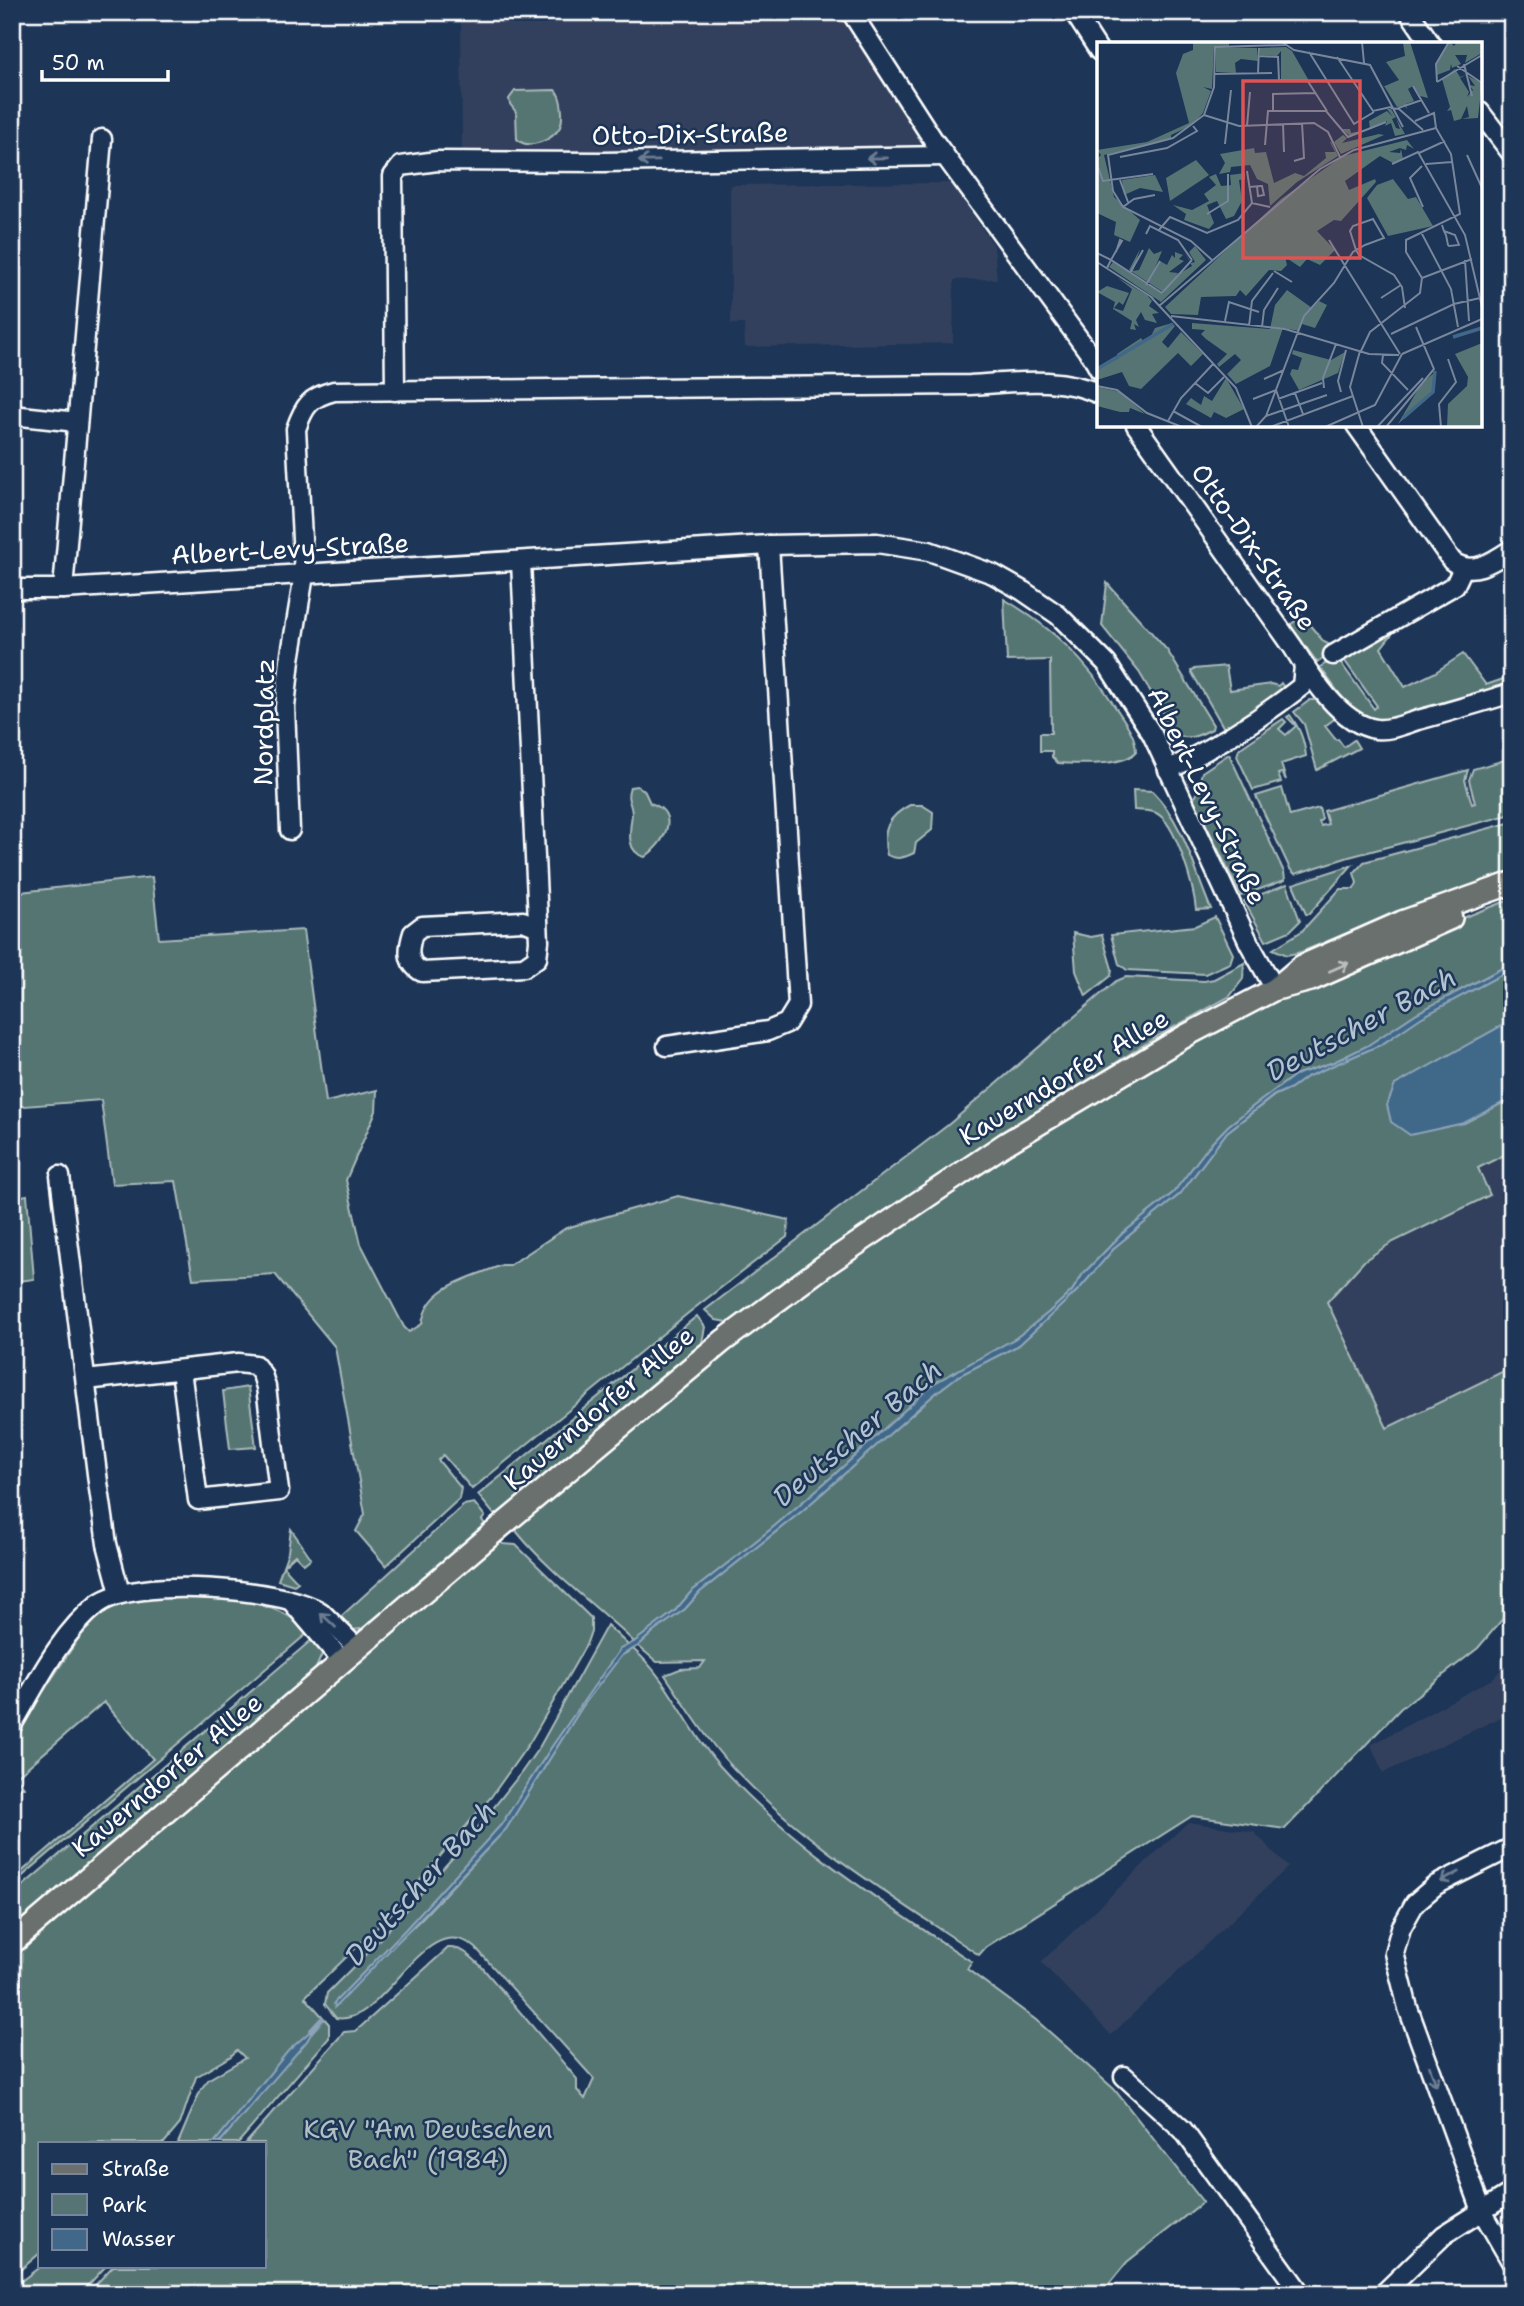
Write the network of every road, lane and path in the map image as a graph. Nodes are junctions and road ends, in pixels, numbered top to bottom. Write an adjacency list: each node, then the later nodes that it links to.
1 (851, 12): 9 (street)
2 (1074, 12): 5 (street)
3 (1409, 12): 4 (street)
4 (1430, 42)
5 (1097, 48)
6 (1482, 115): 8 (street)
7 (102, 139): 14 (street)
8 (1512, 154)
9 (945, 156): 10 (street); 12 (street, Otto-Dix-Straße, one-way to 12)
10 (1097, 365)
11 (1097, 388): 12 (street)
12 (394, 391): 21 (street)
13 (12, 415): 14 (street)
14 (77, 422): 23 (street)
15 (1137, 427): 25 (street, Otto-Dix-Straße)
16 (1357, 427): 20 (street)
17 (769, 545): 19 (street, Albert-Levy-Straße); 27 (street, Albert-Levy-Straße); 33 (street)
18 (1512, 549): 20 (street)
19 (521, 562): 21 (street, Albert-Levy-Straße); 31 (street)
20 (1463, 568): 24 (street)
21 (304, 575): 23 (street, Albert-Levy-Straße); 28 (street, Nordplatz)
22 (12, 589): 23 (street, Albert-Levy-Straße)
23 (63, 589)
24 (1333, 655)
25 (1304, 666): 26 (street, Otto-Dix-Straße); 27 (street, Otto-Dix-Straße)
26 (1512, 692)
27 (1168, 770): 32 (street, Albert-Levy-Straße)
28 (290, 830)
29 (1512, 884): 32 (main road, Kauerndorfer Allee)
30 (1512, 894): 32 (main road, Kauerndorfer Allee, one-way to 30)
31 (538, 928): 31 (street)
32 (1275, 989): 38 (main road, Kauerndorfer Allee)
33 (667, 1046)
34 (60, 1176): 36 (street)
35 (181, 1370): 35 (street); 36 (street)
36 (86, 1380): 37 (street)
37 (120, 1593): 38 (street); 39 (street)
38 (350, 1656): 41 (main road, Kauerndorfer Allee)
39 (12, 1725)
40 (1512, 1847): 44 (street, one-way to 44)
41 (12, 1943)
42 (1124, 2076): 46 (street)
43 (1512, 2192): 44 (street)
44 (1482, 2211): 45 (street); 47 (street)
45 (1512, 2263)
46 (1301, 2294)
47 (1383, 2294)

